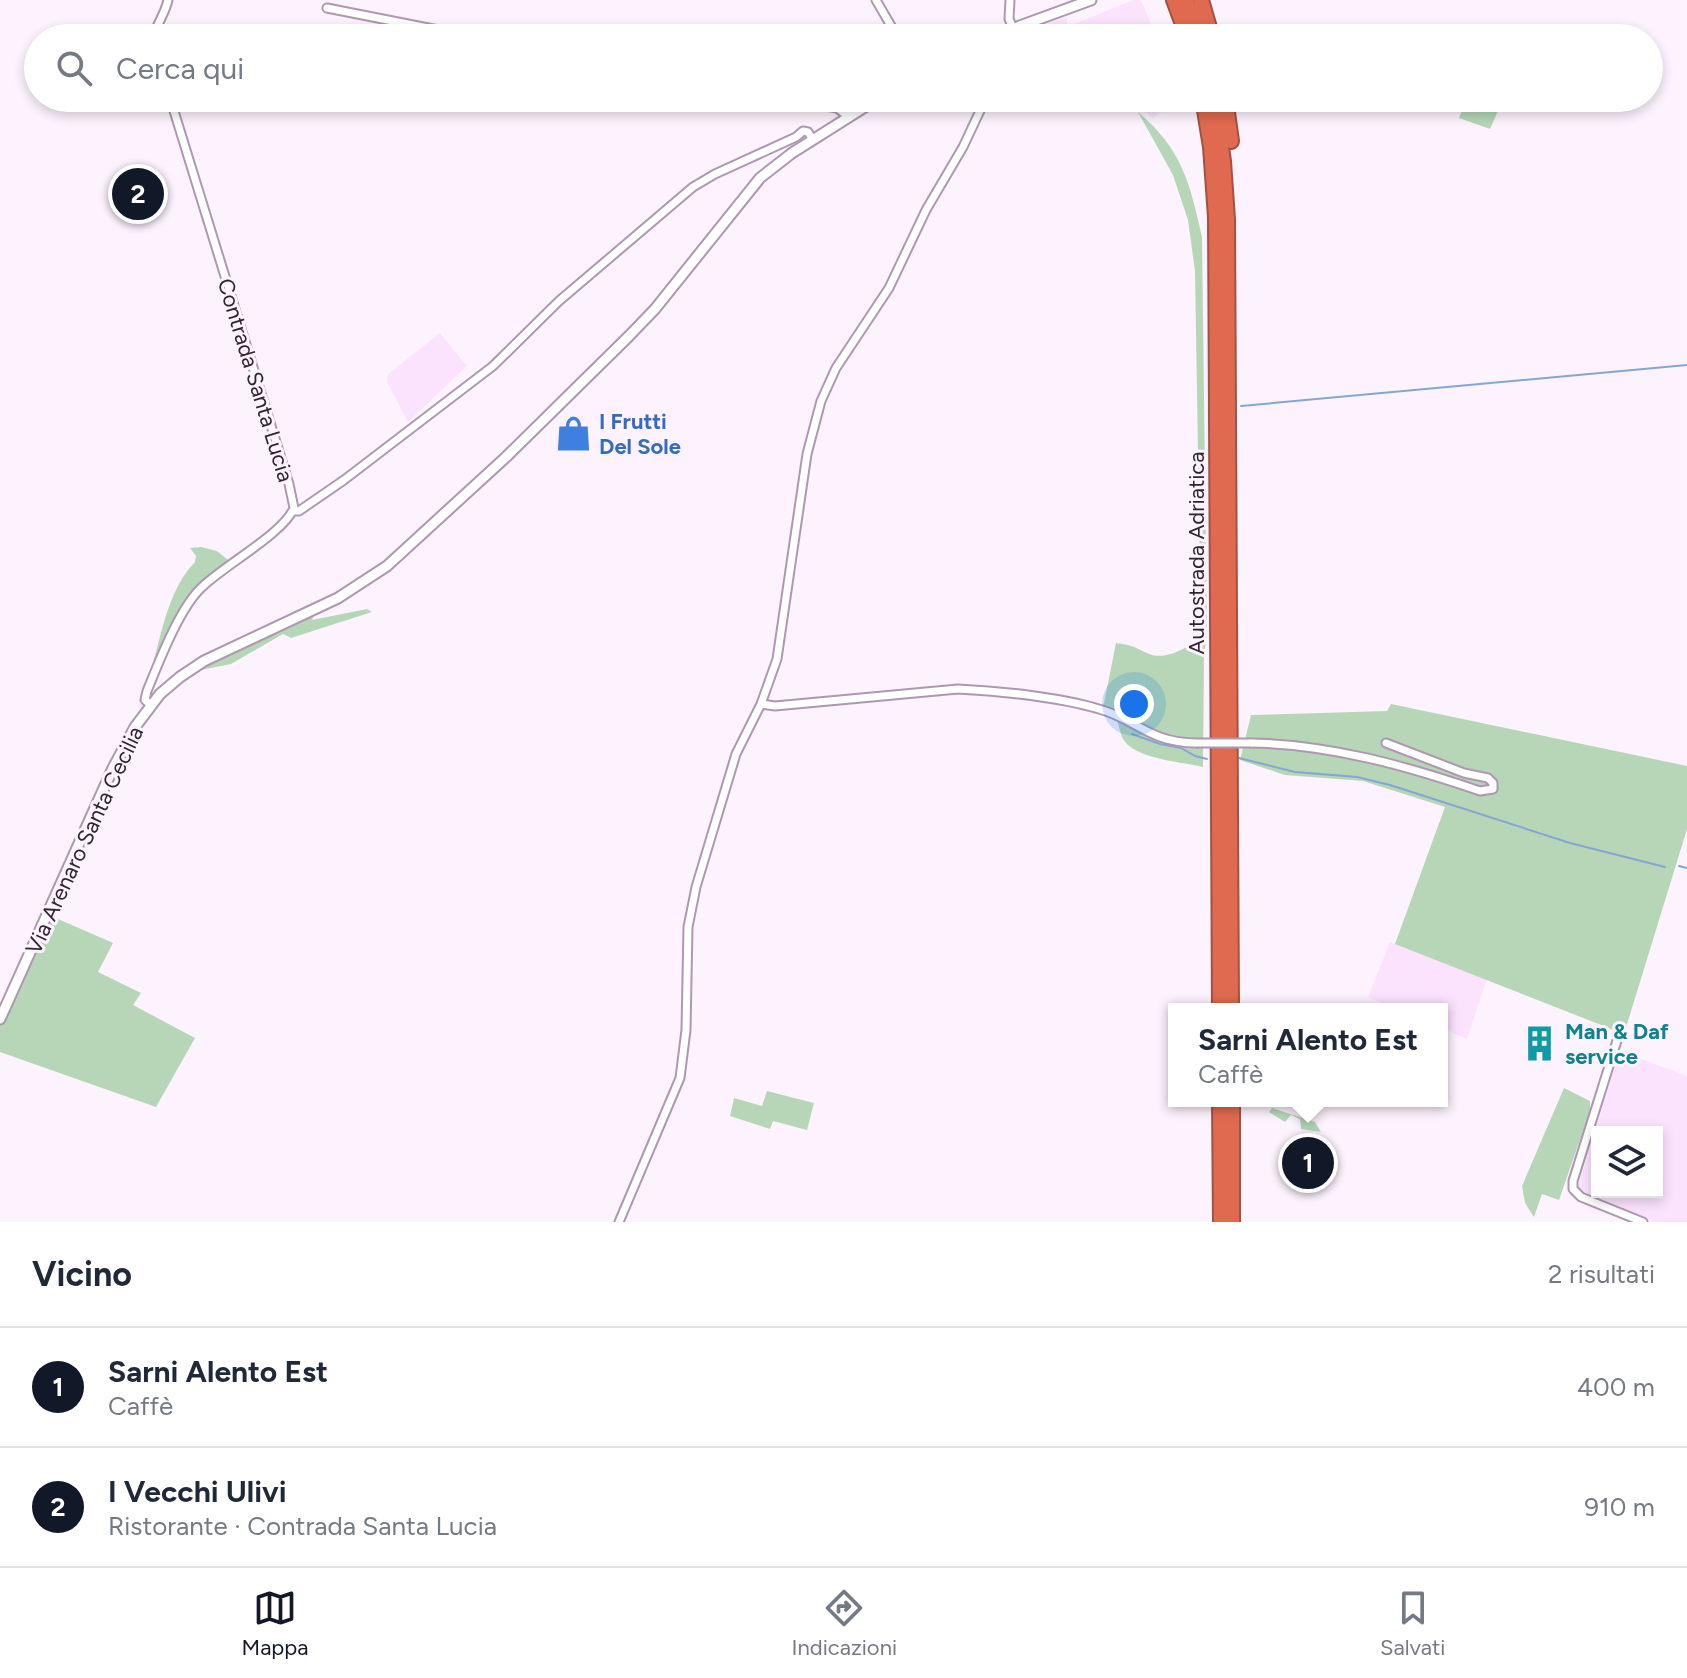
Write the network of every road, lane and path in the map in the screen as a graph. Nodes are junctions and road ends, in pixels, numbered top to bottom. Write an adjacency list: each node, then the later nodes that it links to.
1 (168, 0): 9 (street)
2 (876, 0): 11 (street)
3 (1010, 0): 12 (street)
4 (1091, 0): 13 (street)
5 (1174, 0): 14 (highway)
6 (1186, 0): 15 (highway)
7 (1201, 0): 16 (highway)
8 (327, 8): 10 (street)
9 (159, 24)
10 (408, 24)
11 (890, 24)
12 (1009, 24)
13 (1029, 24)
14 (1183, 24)
15 (1194, 24)
16 (1208, 24)
17 (174, 112): 27 (street, Contrada Santa Lucia)
18 (842, 112): 24 (street)
19 (857, 112): 24 (street, Via Arenaro Santa Cecilia)
20 (979, 112): 28 (street)
21 (1205, 112): 31 (highway, Autostrada Adriatica)
22 (1216, 112): 26 (highway, Autostrada Adriatica)
23 (1227, 112): 26 (highway)
24 (849, 117): 25 (street, Via Arenaro Santa Cecilia)
25 (813, 140): 27 (street); 29 (street, Via Arenaro Santa Cecilia)
26 (1228, 316): 32 (highway, Autostrada Adriatica)
27 (293, 511): 29 (street, Contrada Santa Lucia)
28 (761, 704): 30 (street, bridge); 37 (street)
29 (151, 705): 33 (street, Via Arenaro Santa Cecilia)
30 (1386, 743)
31 (1220, 1003)
32 (1231, 1003)
33 (0, 1019)
34 (1620, 1031): 40 (street)
35 (1220, 1107): 38 (highway)
36 (1232, 1107): 39 (highway)
37 (619, 1222)
38 (1221, 1222)
39 (1232, 1222)
40 (1643, 1222)

